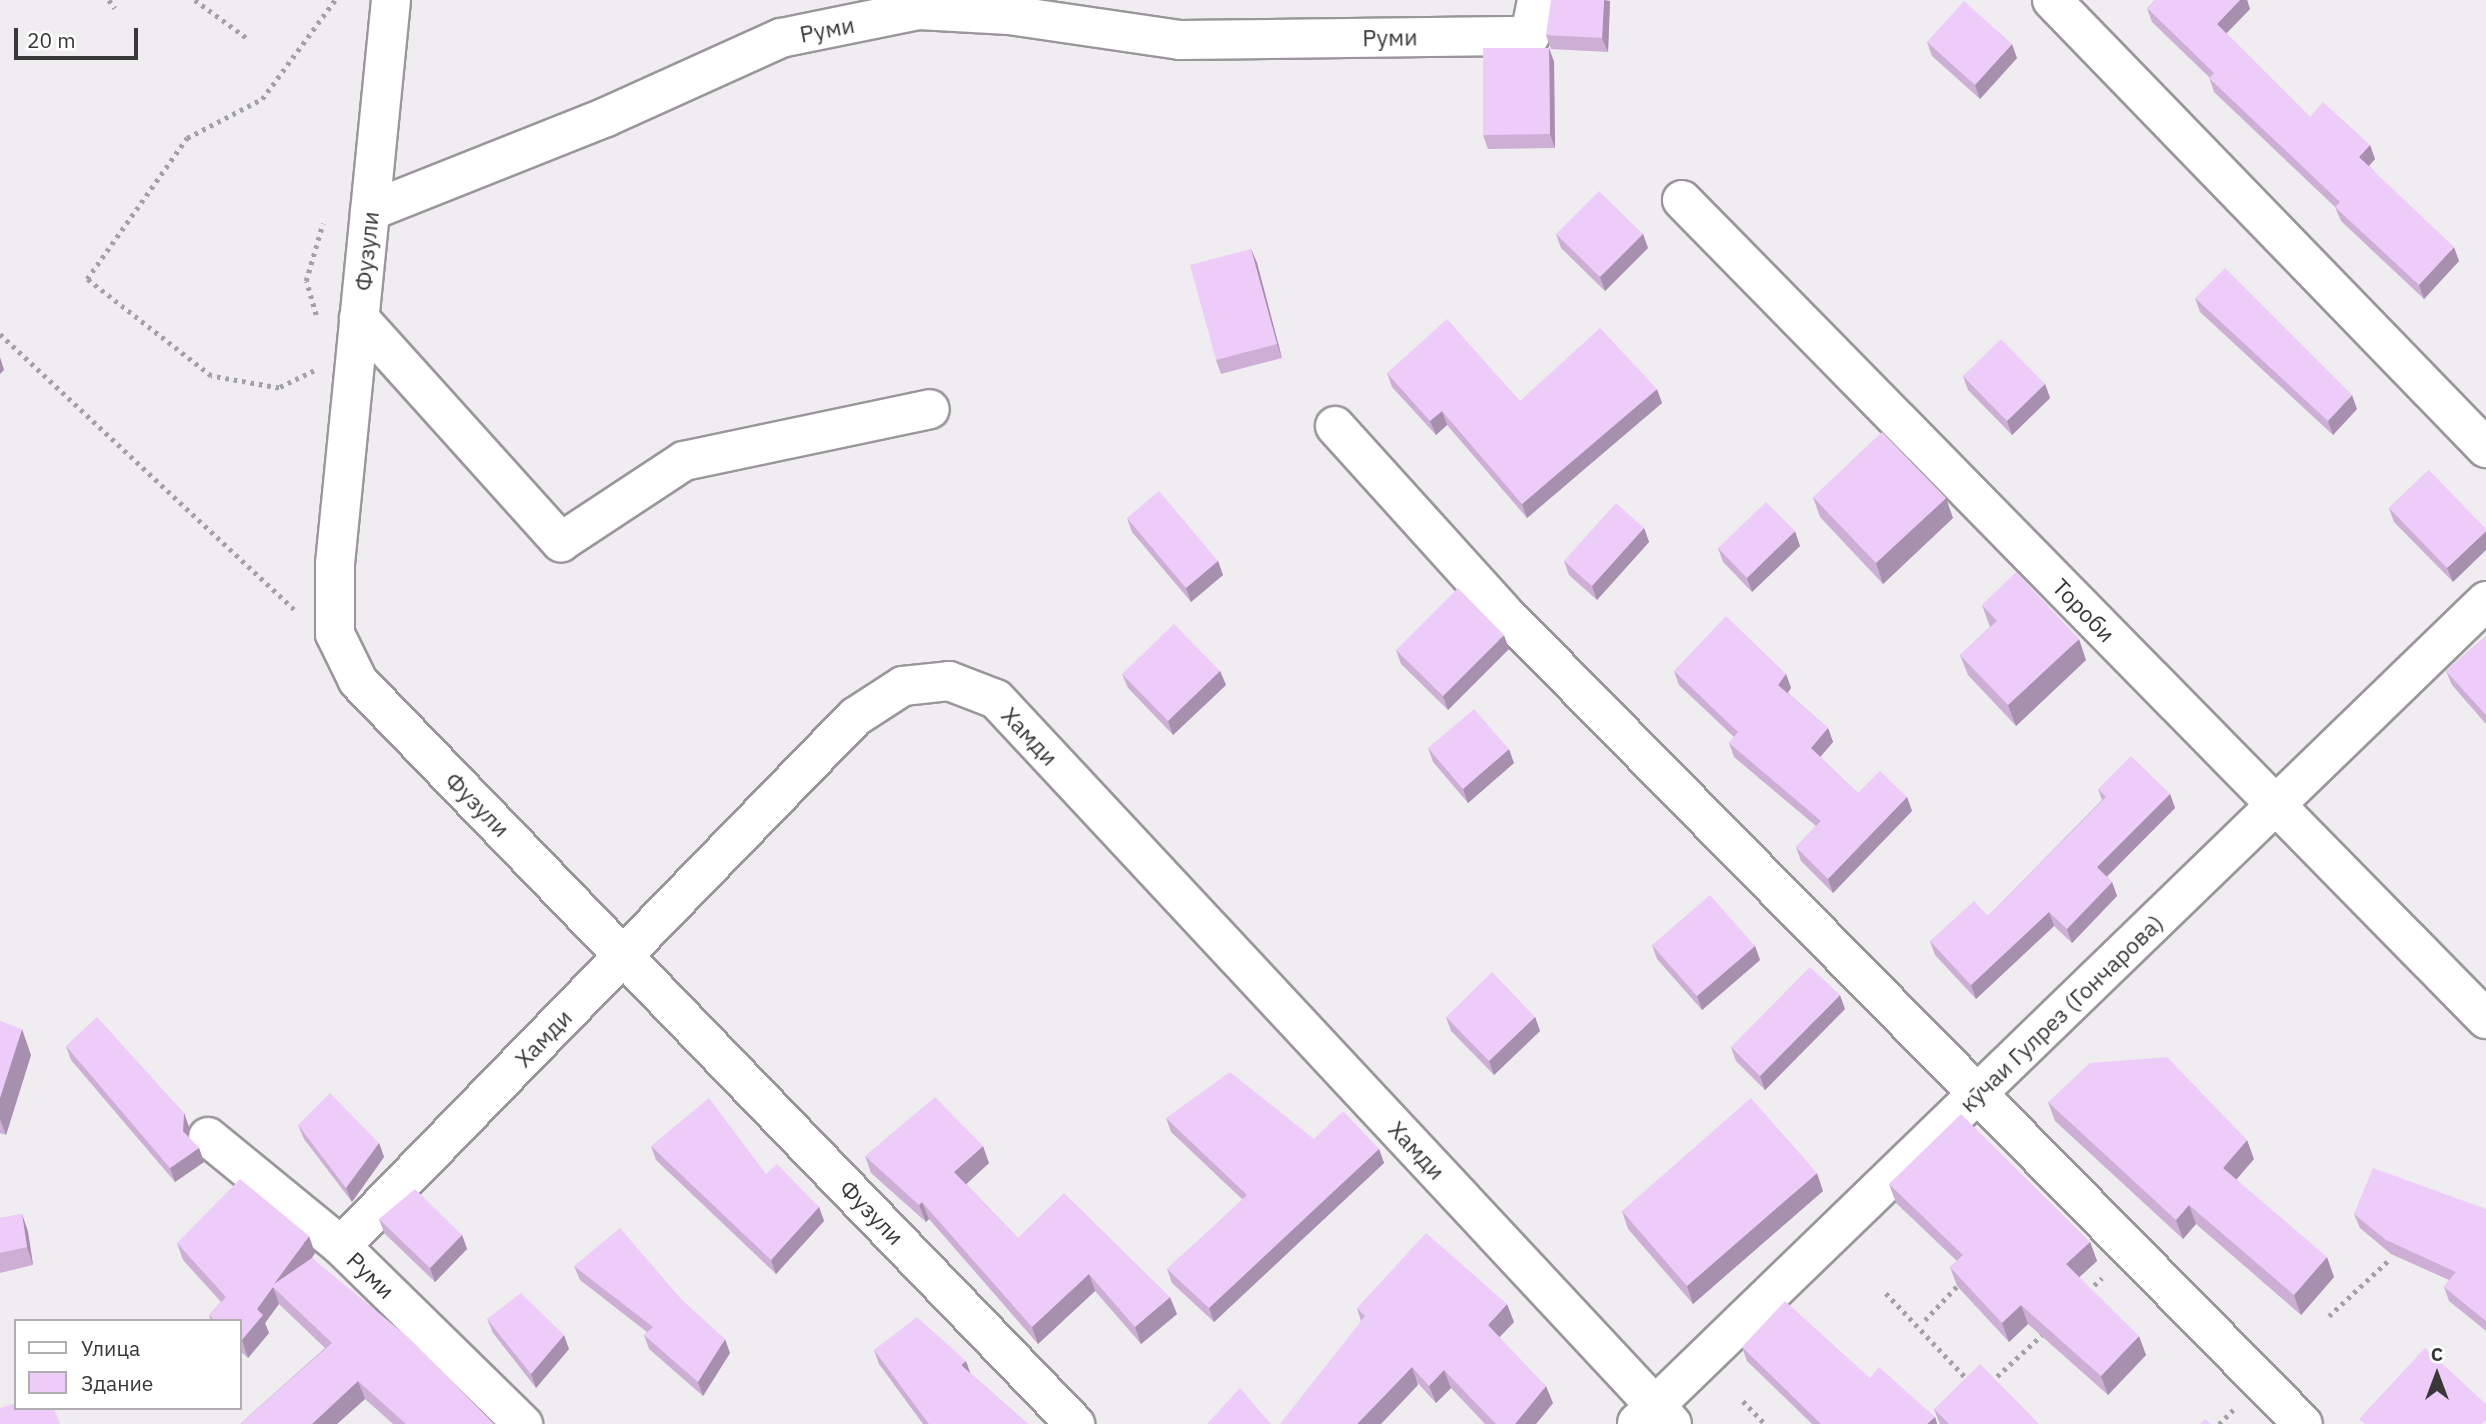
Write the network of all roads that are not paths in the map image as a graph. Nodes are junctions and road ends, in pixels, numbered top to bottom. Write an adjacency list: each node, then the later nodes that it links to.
1 (391, 0): 6 (street, Фузули)
2 (1537, 0): 4 (street, Руми)
3 (2052, 0): 10 (street)
4 (964, 6): 6 (street, Руми)
5 (1682, 200): 12 (street, Тороби)
6 (370, 211): 7 (street, Фузули)
7 (359, 318): 8 (street); 13 (street, Фузули)
8 (930, 409)
9 (1335, 426): 15 (street)
10 (2486, 448)
11 (2486, 601): 12 (street, кӯчаи Гулрез (Гончарова))
12 (2276, 805): 14 (street, Тороби); 15 (street, кӯчаи Гулрез (Гончарова))
13 (625, 954): 17 (street, Хамди); 18 (street, Хамди); 20 (street, Фузули)
14 (2486, 1019)
15 (1978, 1094): 18 (street, кӯчаи Гулрез (Гончарова)); 21 (street)
16 (208, 1136): 17 (street, Руми)
17 (341, 1246): 19 (street, Руми)
18 (1654, 1418)
19 (523, 1424)
20 (1075, 1424)
21 (2303, 1424)

